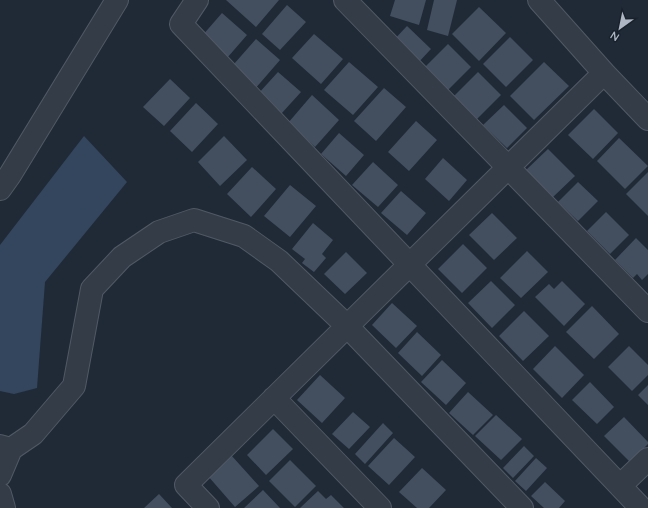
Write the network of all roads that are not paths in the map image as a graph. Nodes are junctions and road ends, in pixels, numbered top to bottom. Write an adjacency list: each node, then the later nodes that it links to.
1 (117, 0): 8 (street)
2 (198, 0): 9 (street)
3 (345, 0): 7 (street)
4 (539, 0): 5 (street)
5 (604, 73): 6 (street); 7 (street)
6 (648, 119)
7 (508, 167): 9 (street); 10 (street)
8 (0, 189)
9 (410, 264): 11 (street); 16 (street)
10 (648, 311)
11 (347, 326): 12 (street); 13 (street); 21 (street)
12 (274, 398): 19 (street); 20 (street)
13 (5, 448): 15 (street)
14 (648, 460): 16 (street)
15 (0, 475)
16 (620, 486): 22 (street)
17 (0, 494): 18 (street)
18 (4, 508)
19 (208, 508)
20 (380, 508)
21 (522, 508)
22 (641, 508)

